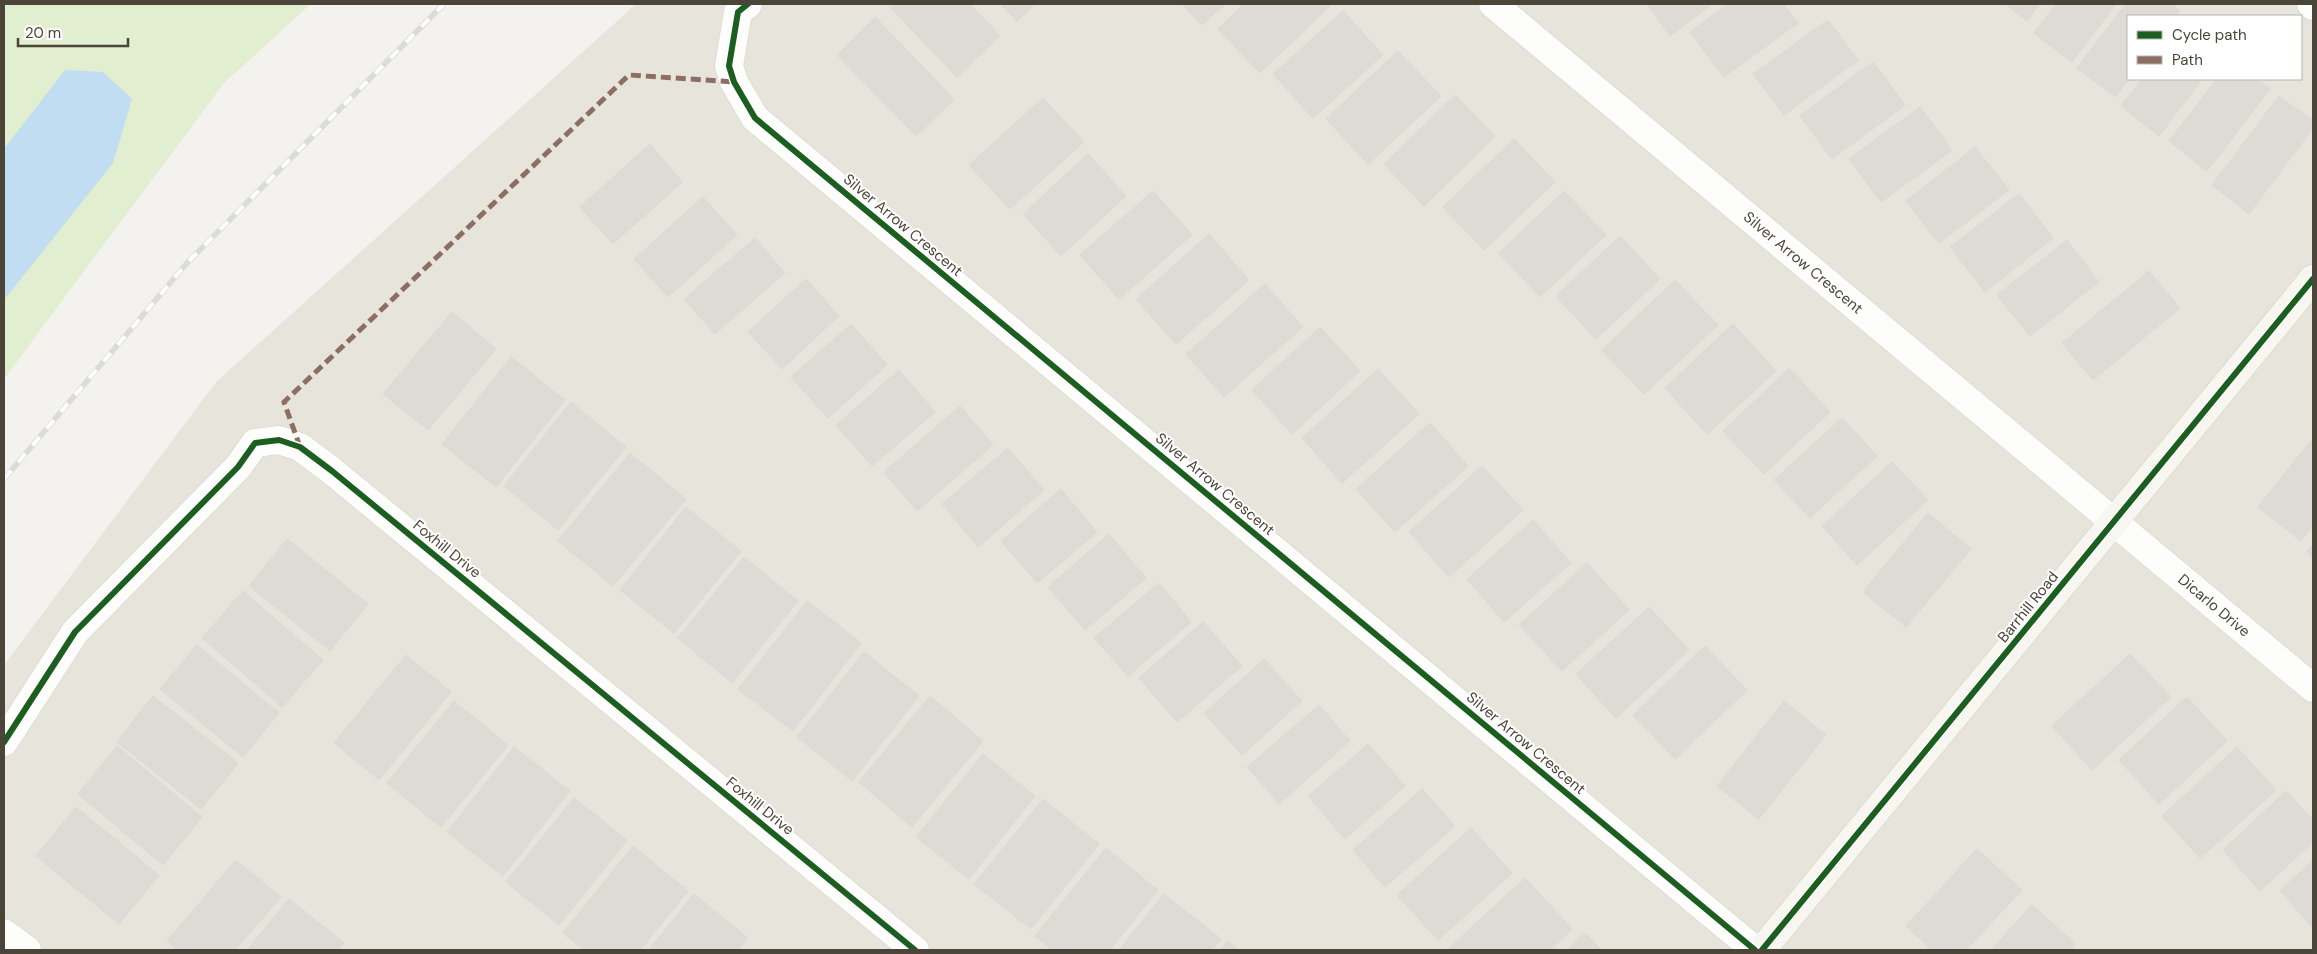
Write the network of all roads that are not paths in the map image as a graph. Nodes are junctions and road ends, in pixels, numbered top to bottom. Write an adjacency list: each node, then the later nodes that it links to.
1 (748, 4): 10 (street, Silver Arrow Crescent)
2 (1493, 4): 4 (street, Silver Arrow Crescent)
3 (2313, 278): 4 (street, Barrhill Road)
4 (2114, 522): 5 (street, Dicarlo Drive); 11 (street, Barrhill Road)
5 (2313, 688)
6 (4, 742): 9 (street, Foxhill Drive)
7 (4, 933): 8 (street)
8 (27, 950)
9 (915, 950)
10 (1755, 950)
11 (1762, 950)

